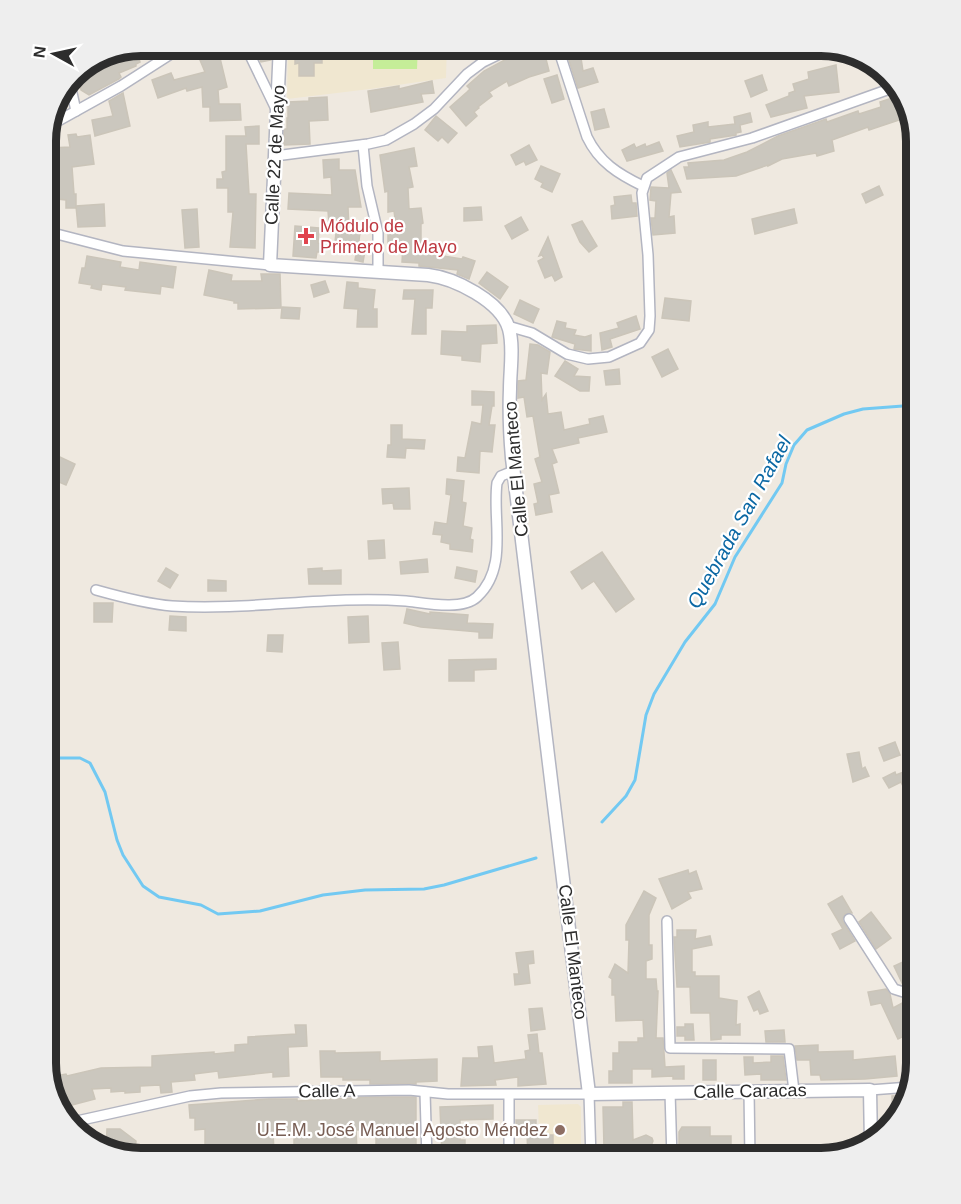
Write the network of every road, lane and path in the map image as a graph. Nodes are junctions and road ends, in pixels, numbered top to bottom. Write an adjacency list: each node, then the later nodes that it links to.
1 (168, 55): 8 (street)
2 (250, 55): 9 (street)
3 (280, 55): 9 (street, Calle 22 de Mayo)
4 (496, 56): 11 (street)
5 (560, 56): 13 (street)
6 (888, 89): 13 (street)
7 (72, 91): 8 (street)
8 (76, 111): 10 (street)
9 (277, 111): 12 (street, Calle 22 de Mayo)
10 (58, 121)
11 (363, 145): 12 (street); 16 (street)
12 (275, 156): 15 (street, Calle 22 de Mayo)
13 (643, 186): 17 (street)
14 (56, 234): 15 (street)
15 (270, 265): 16 (street)
16 (378, 272): 17 (street)
17 (508, 326): 18 (street, Calle El Manteco)
18 (513, 471): 19 (street); 29 (street, Calle El Manteco)
19 (96, 590)
20 (849, 919): 22 (street)
21 (667, 921): 26 (street)
22 (906, 993)
23 (902, 1088): 24 (street, Calle Caracas)
24 (870, 1090): 26 (street, Calle Caracas); 32 (street)
25 (749, 1091): 26 (street, Calle Caracas); 28 (street, Calle Caracas); 37 (street)
26 (794, 1091)
27 (425, 1092): 30 (street, Calle A); 31 (street, Calle A); 33 (street)
28 (670, 1092): 29 (street, Calle Caracas); 36 (street)
29 (589, 1094): 30 (street, Calle A); 35 (street)
30 (509, 1095): 34 (street)
31 (78, 1121)
32 (871, 1132)
33 (427, 1148)
34 (509, 1148)
35 (591, 1148)
36 (672, 1148)
37 (750, 1148)

